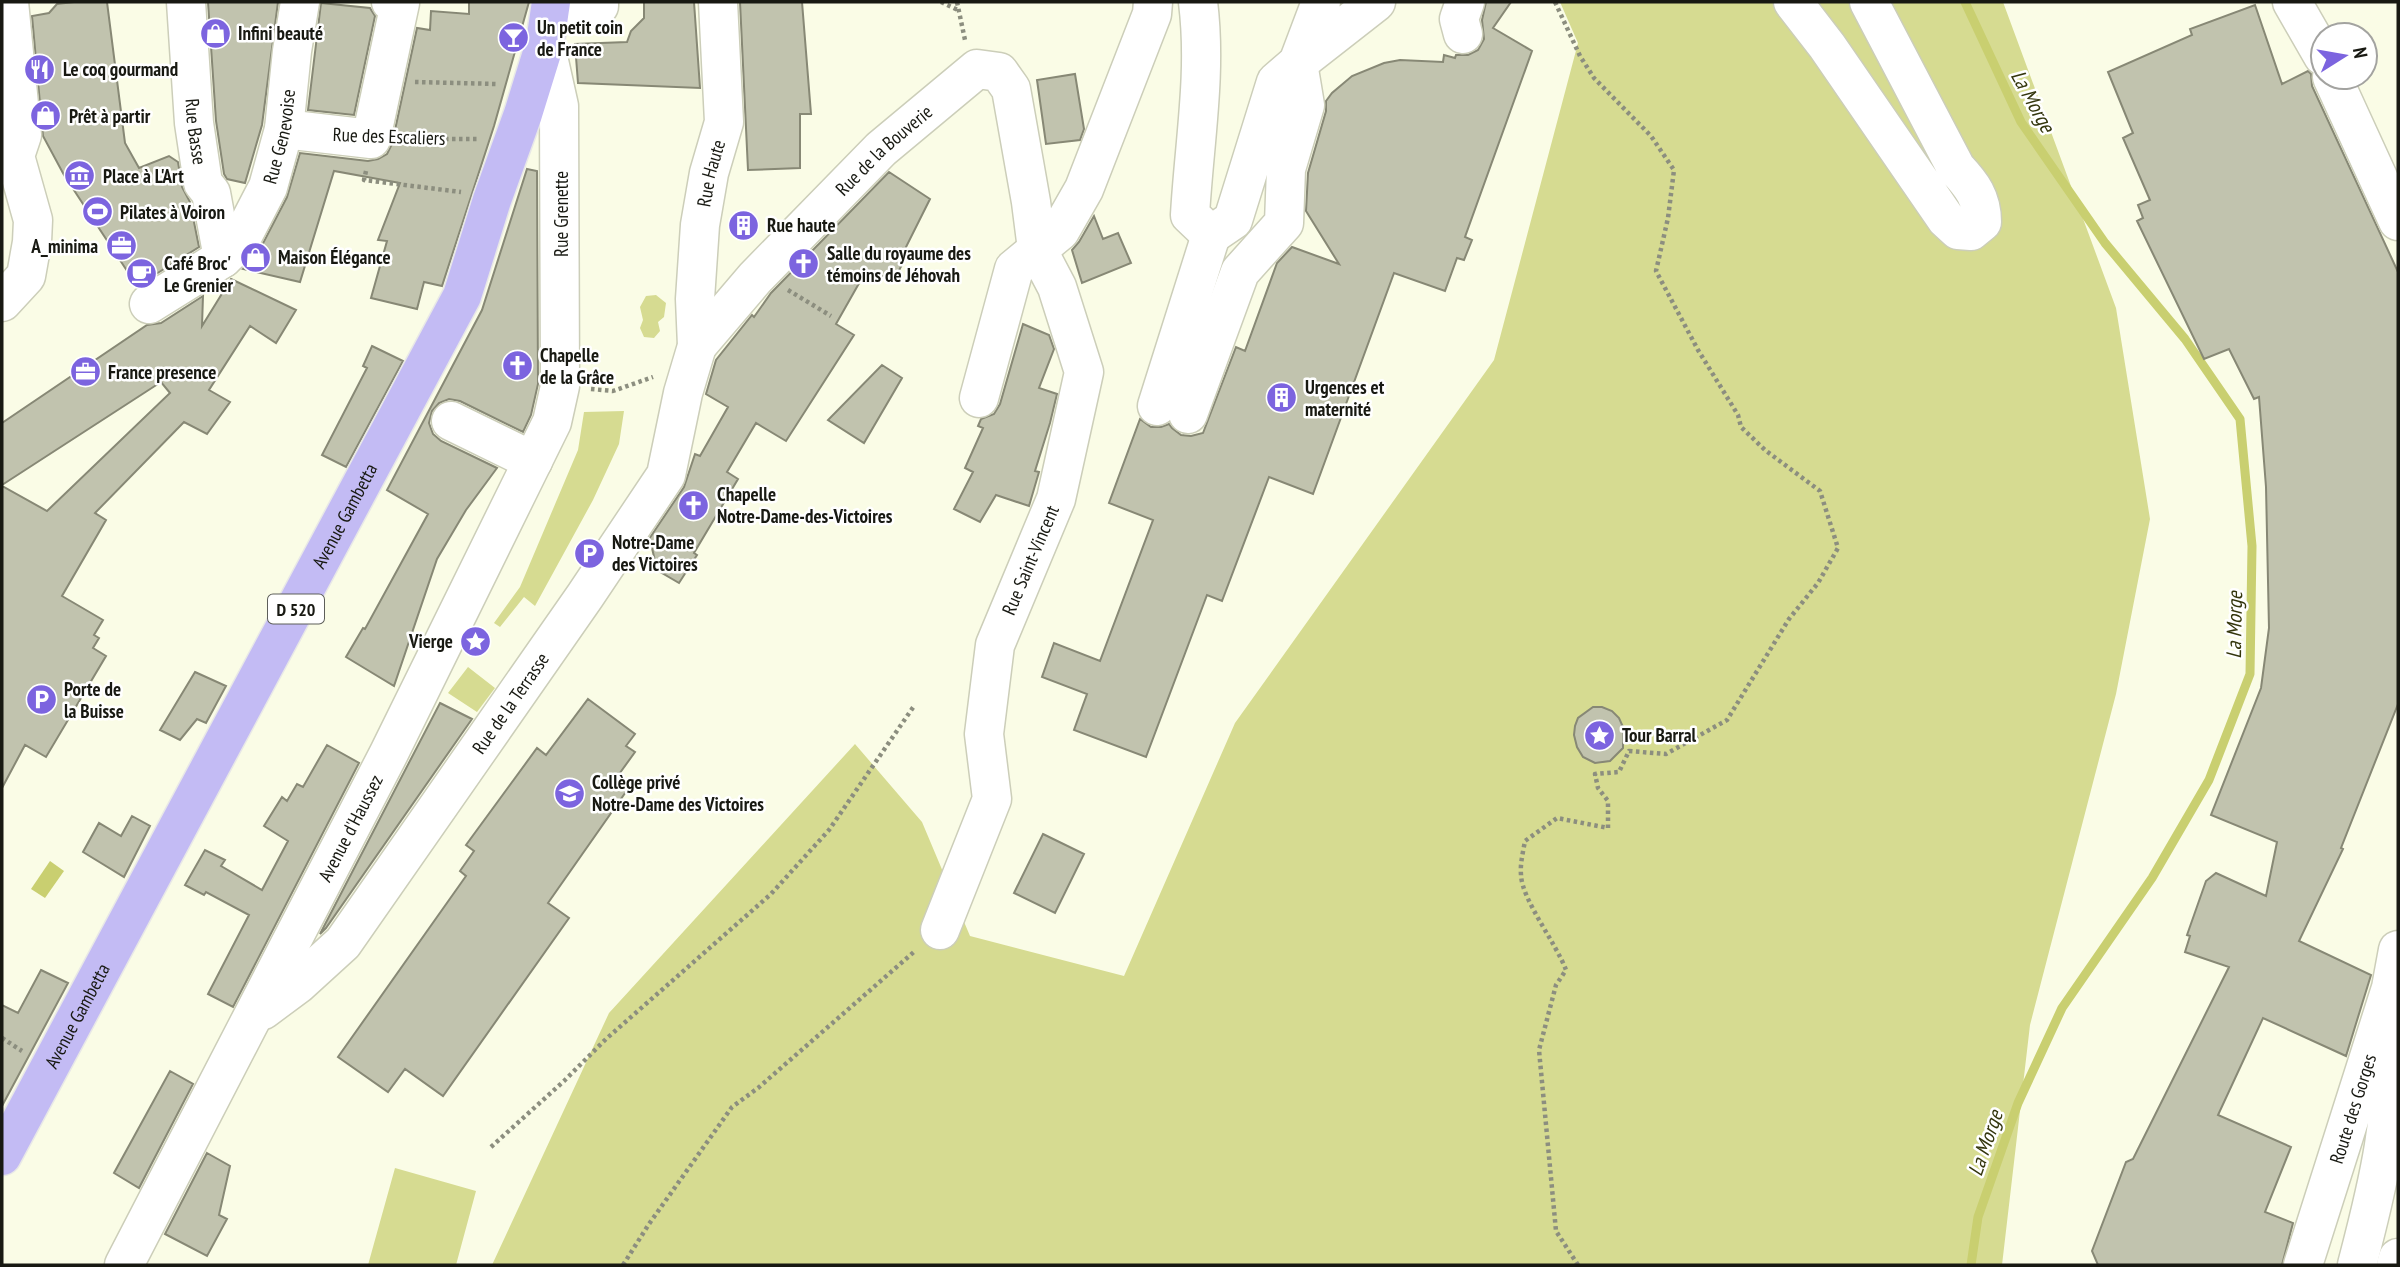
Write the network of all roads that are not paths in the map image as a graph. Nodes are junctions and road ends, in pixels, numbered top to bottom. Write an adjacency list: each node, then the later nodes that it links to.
1 (9, 2): 19 (street)
2 (186, 2): 24 (street, Rue Basse)
3 (300, 2): 18 (street, Rue Genevoise)
4 (397, 2): 18 (street, Rue des Escaliers)
5 (599, 2): 14 (street)
6 (718, 2): 27 (street, Rue Haute)
7 (1153, 2): 23 (street)
8 (1198, 2): 22 (street)
9 (1321, 2): 16 (street)
10 (1376, 2): 16 (street)
11 (1793, 2): 12 (street)
12 (1869, 2)
13 (2292, 2): 15 (street)
14 (549, 18): 28 (street, Rue Grenette); 36 (main road, Avenue Gambetta / D 520)
15 (2309, 32)
16 (1298, 63): 22 (street); 22 (street)
17 (2338, 91): 21 (street)
18 (284, 129): 24 (street, Rue Genevoise)
19 (11, 155): 25 (street)
20 (1029, 191): 23 (street, Rue Saint-Vincent); 27 (street, Rue de la Bouverie)
21 (2398, 221)
22 (1211, 235)
23 (1037, 250): 29 (street); 32 (street, Rue Saint-Vincent)
24 (223, 258): 26 (street, Rue Genevoise)
25 (14, 289)
26 (149, 304)
27 (697, 346): 34 (street, Rue de la Terrasse)
28 (571, 387): 31 (street, Avenue d'Haussez)
29 (979, 398)
30 (452, 421): 31 (street)
31 (533, 461): 34 (street, Avenue d'Haussez)
32 (940, 930)
33 (2398, 950): 35 (street, Route des Gorges)
34 (253, 1018): 38 (street, Avenue d'Haussez)
35 (2382, 1020): 39 (street, Route des Gorges); 40 (street)
36 (2, 1156)
37 (2398, 1258): 41 (street)
38 (124, 1265)
39 (2303, 1265)
40 (2357, 1265)
41 (2396, 1265)

